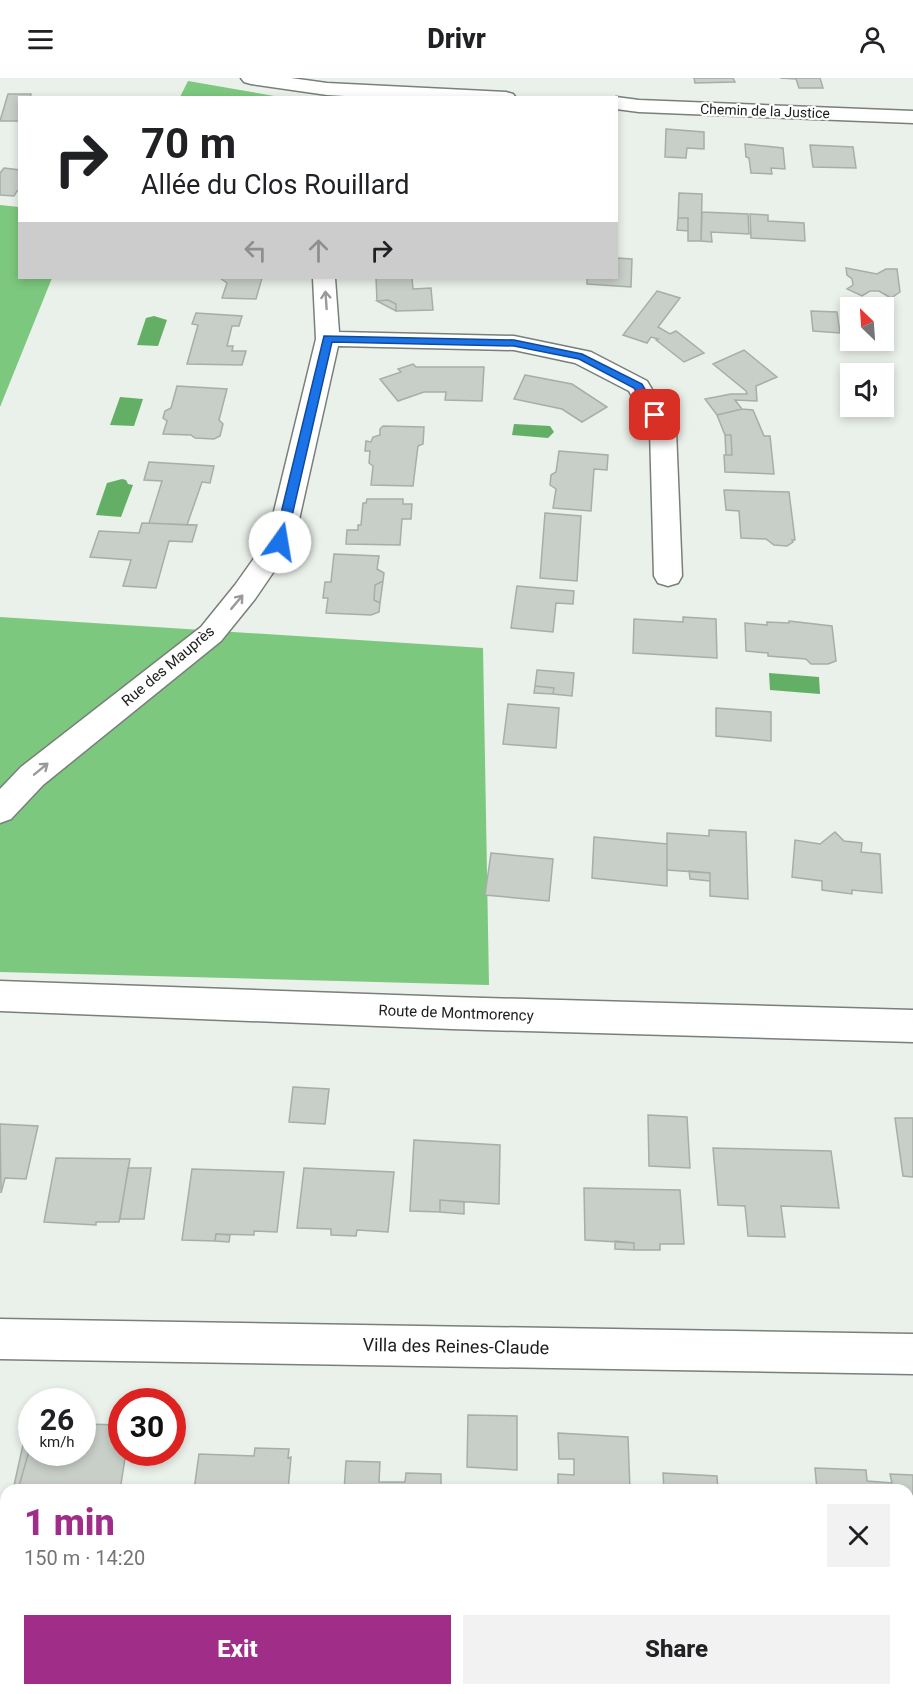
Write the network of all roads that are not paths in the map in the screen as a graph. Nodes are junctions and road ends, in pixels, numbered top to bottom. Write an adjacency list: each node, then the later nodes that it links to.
1 (251, 78): 2 (street)
2 (326, 93): 3 (street)
3 (434, 96)
4 (618, 103): 5 (street, Chemin de la Justice)
5 (913, 117)
6 (324, 279): 7 (street, Rue des Mauprès, one-way to 6)
7 (328, 339): 8 (street); 9 (street, Rue des Mauprès, one-way to 7)
8 (668, 576)
9 (0, 810)
10 (0, 996): 11 (street, Route de Montmorency)
11 (913, 1026)
12 (0, 1339): 13 (street, Villa des Reines-Claude)
13 (913, 1354)

